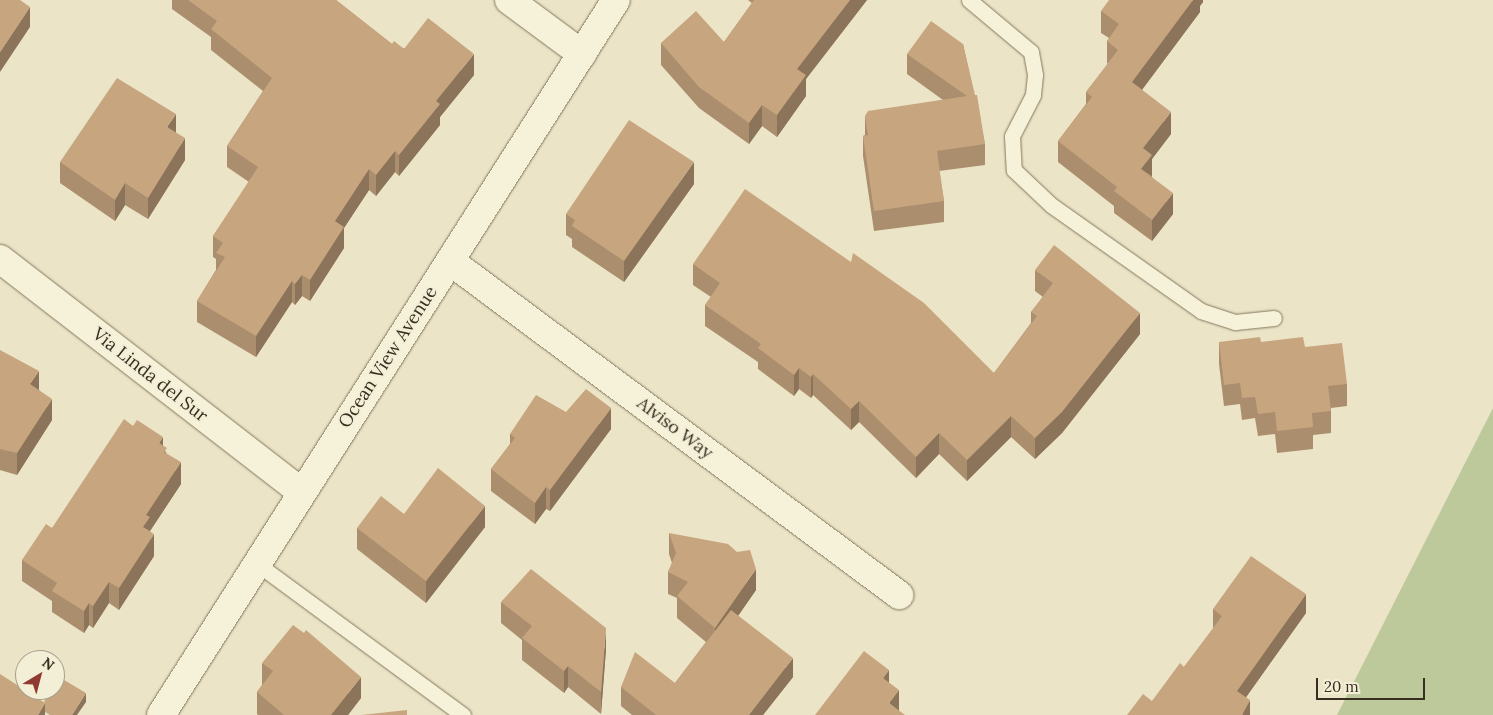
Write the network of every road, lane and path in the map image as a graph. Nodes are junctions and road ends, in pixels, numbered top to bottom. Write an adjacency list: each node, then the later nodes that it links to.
1 (510, 0): 4 (street)
2 (616, 0): 4 (street, Ocean View Avenue)
3 (969, 0): 7 (lane)
4 (582, 54): 6 (street, Ocean View Avenue)
5 (0, 258): 8 (street, Via Linda del Sur)
6 (450, 261): 8 (street, Ocean View Avenue); 10 (street, Alviso Way)
7 (1274, 318)
8 (301, 492): 9 (street, Ocean View Avenue)
9 (256, 563): 11 (street, Ocean View Avenue); 12 (lane)
10 (899, 595)
11 (161, 715)
12 (463, 715)

